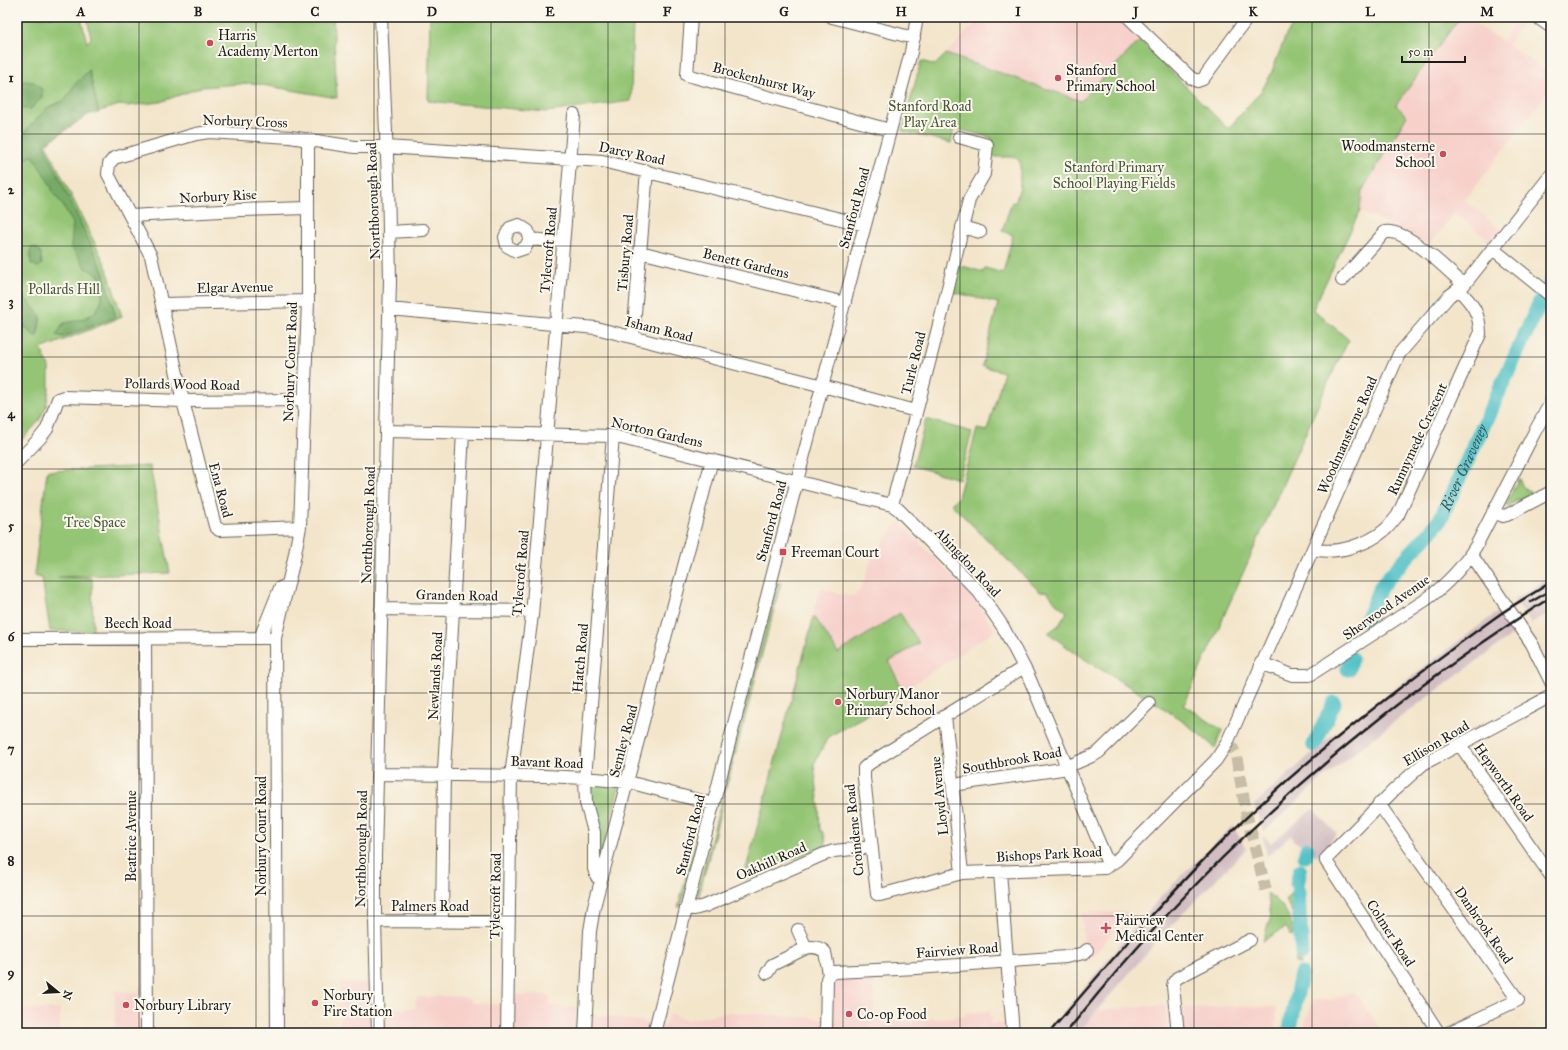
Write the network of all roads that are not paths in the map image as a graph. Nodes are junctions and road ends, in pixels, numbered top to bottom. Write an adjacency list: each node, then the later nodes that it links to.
1 (381, 17): 12 (street, Northborough Road)
2 (691, 17): 9 (street, Brockenhurst Way)
3 (832, 17): 7 (street)
4 (917, 17): 7 (street, Stanford Road)
5 (1128, 17): 6 (street)
6 (1248, 17)
7 (914, 38): 9 (street, Stanford Road)
8 (574, 115): 13 (street, Tylecroft Road)
9 (890, 130): 18 (street, Stanford Road)
10 (959, 137): 19 (street, Turle Road)
11 (308, 139): 12 (street, Norbury Cross); 16 (street, Norbury Court Road); 17 (street, Norbury Cross)
12 (386, 147): 13 (street, Darcy Road); 21 (street, Northborough Road)
13 (571, 158): 14 (street, Darcy Road); 24 (street, Tylecroft Road)
14 (647, 172): 18 (street, Darcy Road); 26 (street, Tisbury Road)
15 (1551, 174): 25 (street, Woodmansterne Road)
16 (308, 208): 17 (street, Norbury Rise); 30 (street, Norbury Court Road)
17 (130, 216): 32 (street)
18 (865, 225): 31 (street, Stanford Road)
19 (962, 227): 22 (street); 40 (street, Turle Road)
20 (423, 230): 21 (street)
21 (390, 232): 33 (street, Northborough Road)
22 (980, 232)
23 (530, 239): 24 (street)
24 (563, 242): 34 (street, Tylecroft Road)
25 (1493, 249): 28 (street, Woodmansterne Road); 29 (street)
26 (640, 252): 31 (street, Benett Gardens); 35 (street, Tisbury Road)
27 (1342, 280): 28 (street, Runnymede Crescent)
28 (1461, 287): 52 (street, Woodmansterne Road); 52 (street, Runnymede Crescent)
29 (1551, 296)
30 (308, 301): 32 (street, Elgar Avenue); 37 (street, Norbury Court Road)
31 (844, 303): 36 (street, Stanford Road)
32 (162, 304): 38 (street)
33 (389, 309): 34 (street, Isham Road); 41 (street, Northborough Road)
34 (556, 324): 35 (street, Isham Road); 43 (street, Tylecroft Road)
35 (633, 337): 36 (street, Isham Road)
36 (823, 386): 40 (street, Isham Road); 47 (street, Stanford Road)
37 (304, 400): 38 (street, Pollards Wood Road); 51 (street, Norbury Court Road)
38 (183, 401): 46 (street, Pollards Wood Road); 51 (street, Ena Road)
39 (1551, 402): 50 (street, Sherwood Avenue)
40 (916, 412): 49 (street, Turle Road)
41 (386, 431): 42 (street, Norton Gardens); 55 (street, Northborough Road)
42 (463, 433): 43 (street, Norton Gardens); 56 (street, Newlands Road)
43 (547, 434): 44 (street, Norton Gardens); 57 (street, Tylecroft Road)
44 (613, 436): 45 (street, Norton Gardens); 74 (street, Hatch Road)
45 (712, 460): 47 (street, Norton Gardens); 75 (street, Semley Road)
46 (17, 462)
47 (797, 482): 49 (street, Norton Gardens); 77 (street, Stanford Road)
48 (1551, 492): 50 (street)
49 (892, 505): 63 (street, Abingdon Road)
50 (1493, 512): 53 (street, Sherwood Avenue)
51 (300, 527): 54 (street, Norbury Court Road)
52 (1313, 548): 62 (street, Woodmansterne Road)
53 (1471, 554): 62 (street, Sherwood Avenue); 64 (street)
54 (288, 585): 59 (street, Norbury Court Road); 60 (street, Norbury Court Road)
55 (381, 609): 56 (street, Granden Road); 71 (street, Northborough Road)
56 (453, 610): 57 (street, Granden Road); 72 (street, Newlands Road)
57 (532, 611): 73 (street, Tylecroft Road)
58 (145, 638): 59 (street, Beech Road); 61 (street, Beech Road); 98 (street, Beatrice Avenue)
59 (260, 638): 60 (street)
60 (275, 638): 99 (street, Norbury Court Road)
61 (17, 639)
62 (1261, 663): 68 (street, Woodmansterne Road)
63 (1024, 667): 67 (street); 70 (street, Abingdon Road)
64 (1551, 682)
65 (1551, 696): 69 (street, Ellison Road)
66 (1149, 703): 70 (street, Southbrook Road)
67 (946, 716): 76 (street, Lloyd Avenue); 79 (street, Croindene Road)
68 (1227, 743): 81 (street, Bishops Park Road)
69 (1460, 745): 78 (street, Ellison Road); 84 (street, Hepworth Road)
70 (1067, 767): 76 (street, Southbrook Road); 81 (street, Abingdon Road)
71 (377, 774): 72 (street, Bavant Road); 88 (street, Northborough Road)
72 (444, 775): 73 (street, Bavant Road); 89 (street, Newlands Road)
73 (511, 776): 74 (street, Bavant Road); 90 (street, Tylecroft Road)
74 (585, 778): 75 (street, Bavant Road); 85 (street, Hatch Road)
75 (628, 782): 77 (street, Bavant Road); 85 (street, Semley Road)
76 (953, 785): 83 (street, Lloyd Avenue)
77 (713, 804): 87 (street, Stanford Road)
78 (1380, 804): 80 (street, Ellison Road); 108 (street, Danbrook Road)
79 (871, 847): 86 (street, Croindene Road); 87 (street, Oakhill Road)
80 (1333, 850): 107 (street, Colmer Road)
81 (1109, 866): 82 (street, Bishops Park Road)
82 (1000, 872): 83 (street, Bishops Park Road); 95 (street)
83 (962, 874): 86 (street, Bishops Park Road)
84 (1551, 876)
85 (602, 878): 102 (street, Semley Road)
86 (875, 888)
87 (686, 908): 103 (street, Stanford Road)
88 (375, 921): 89 (street, Palmers Road); 100 (street, Northborough Road)
89 (442, 921): 90 (street, Palmers Road)
90 (509, 922): 101 (street, Tylecroft Road)
91 (798, 930): 93 (street)
92 (1250, 940): 106 (street)
93 (806, 948): 96 (street); 97 (street)
94 (1087, 950): 95 (street, Fairview Road)
95 (1007, 961): 97 (street, Fairview Road); 105 (street)
96 (768, 973)
97 (829, 974): 104 (street)
98 (147, 1033)
99 (277, 1033)
100 (378, 1033)
101 (507, 1033)
102 (585, 1033)
103 (654, 1033)
104 (826, 1033)
105 (1013, 1033)
106 (1178, 1033)
107 (1438, 1033)
108 (1448, 1033)

